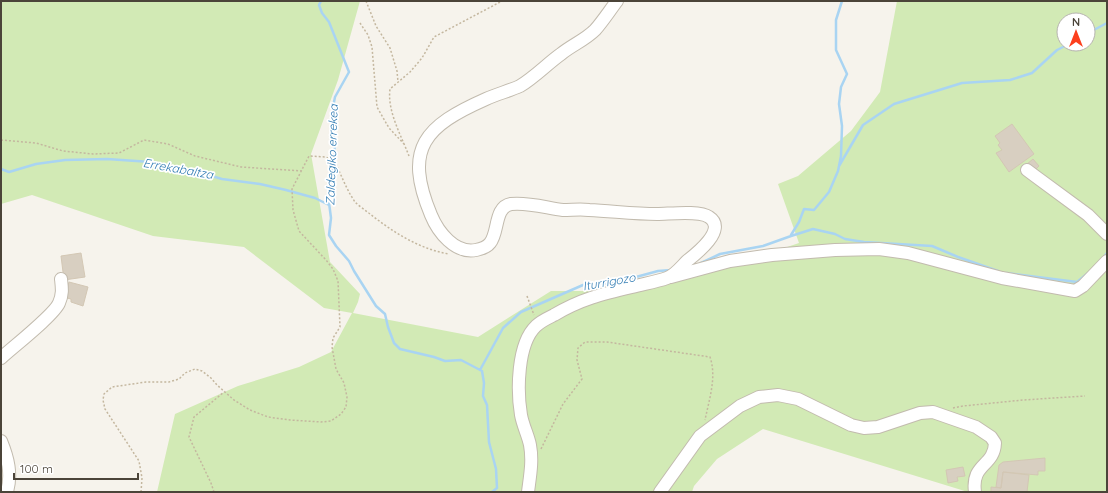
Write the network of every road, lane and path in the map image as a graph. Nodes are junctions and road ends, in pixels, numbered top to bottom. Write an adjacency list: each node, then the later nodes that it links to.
1 (366, 1): 5 (path)
2 (502, 1): 5 (path)
3 (617, 1): 12 (street)
4 (360, 23): 7 (path)
5 (398, 82): 7 (path)
6 (1, 140): 10 (path)
7 (405, 145): 8 (path)
8 (410, 158)
9 (1027, 170): 11 (street)
10 (302, 171): 12 (path); 19 (path)
11 (1107, 234)
12 (467, 250): 14 (street)
13 (1107, 261): 14 (street)
14 (670, 277): 17 (street)
15 (61, 278): 18 (street)
16 (527, 296): 17 (path)
17 (537, 324): 24 (street)
18 (1, 358)
19 (225, 392): 26 (path); 27 (path)
20 (1085, 396): 21 (path)
21 (933, 412): 22 (street); 30 (street)
22 (700, 436): 24 (path); 29 (street)
23 (1, 441): 25 (street)
24 (532, 462): 28 (street)
25 (7, 492)
26 (141, 492)
27 (214, 492)
28 (528, 492)
29 (660, 492)
30 (975, 492)

